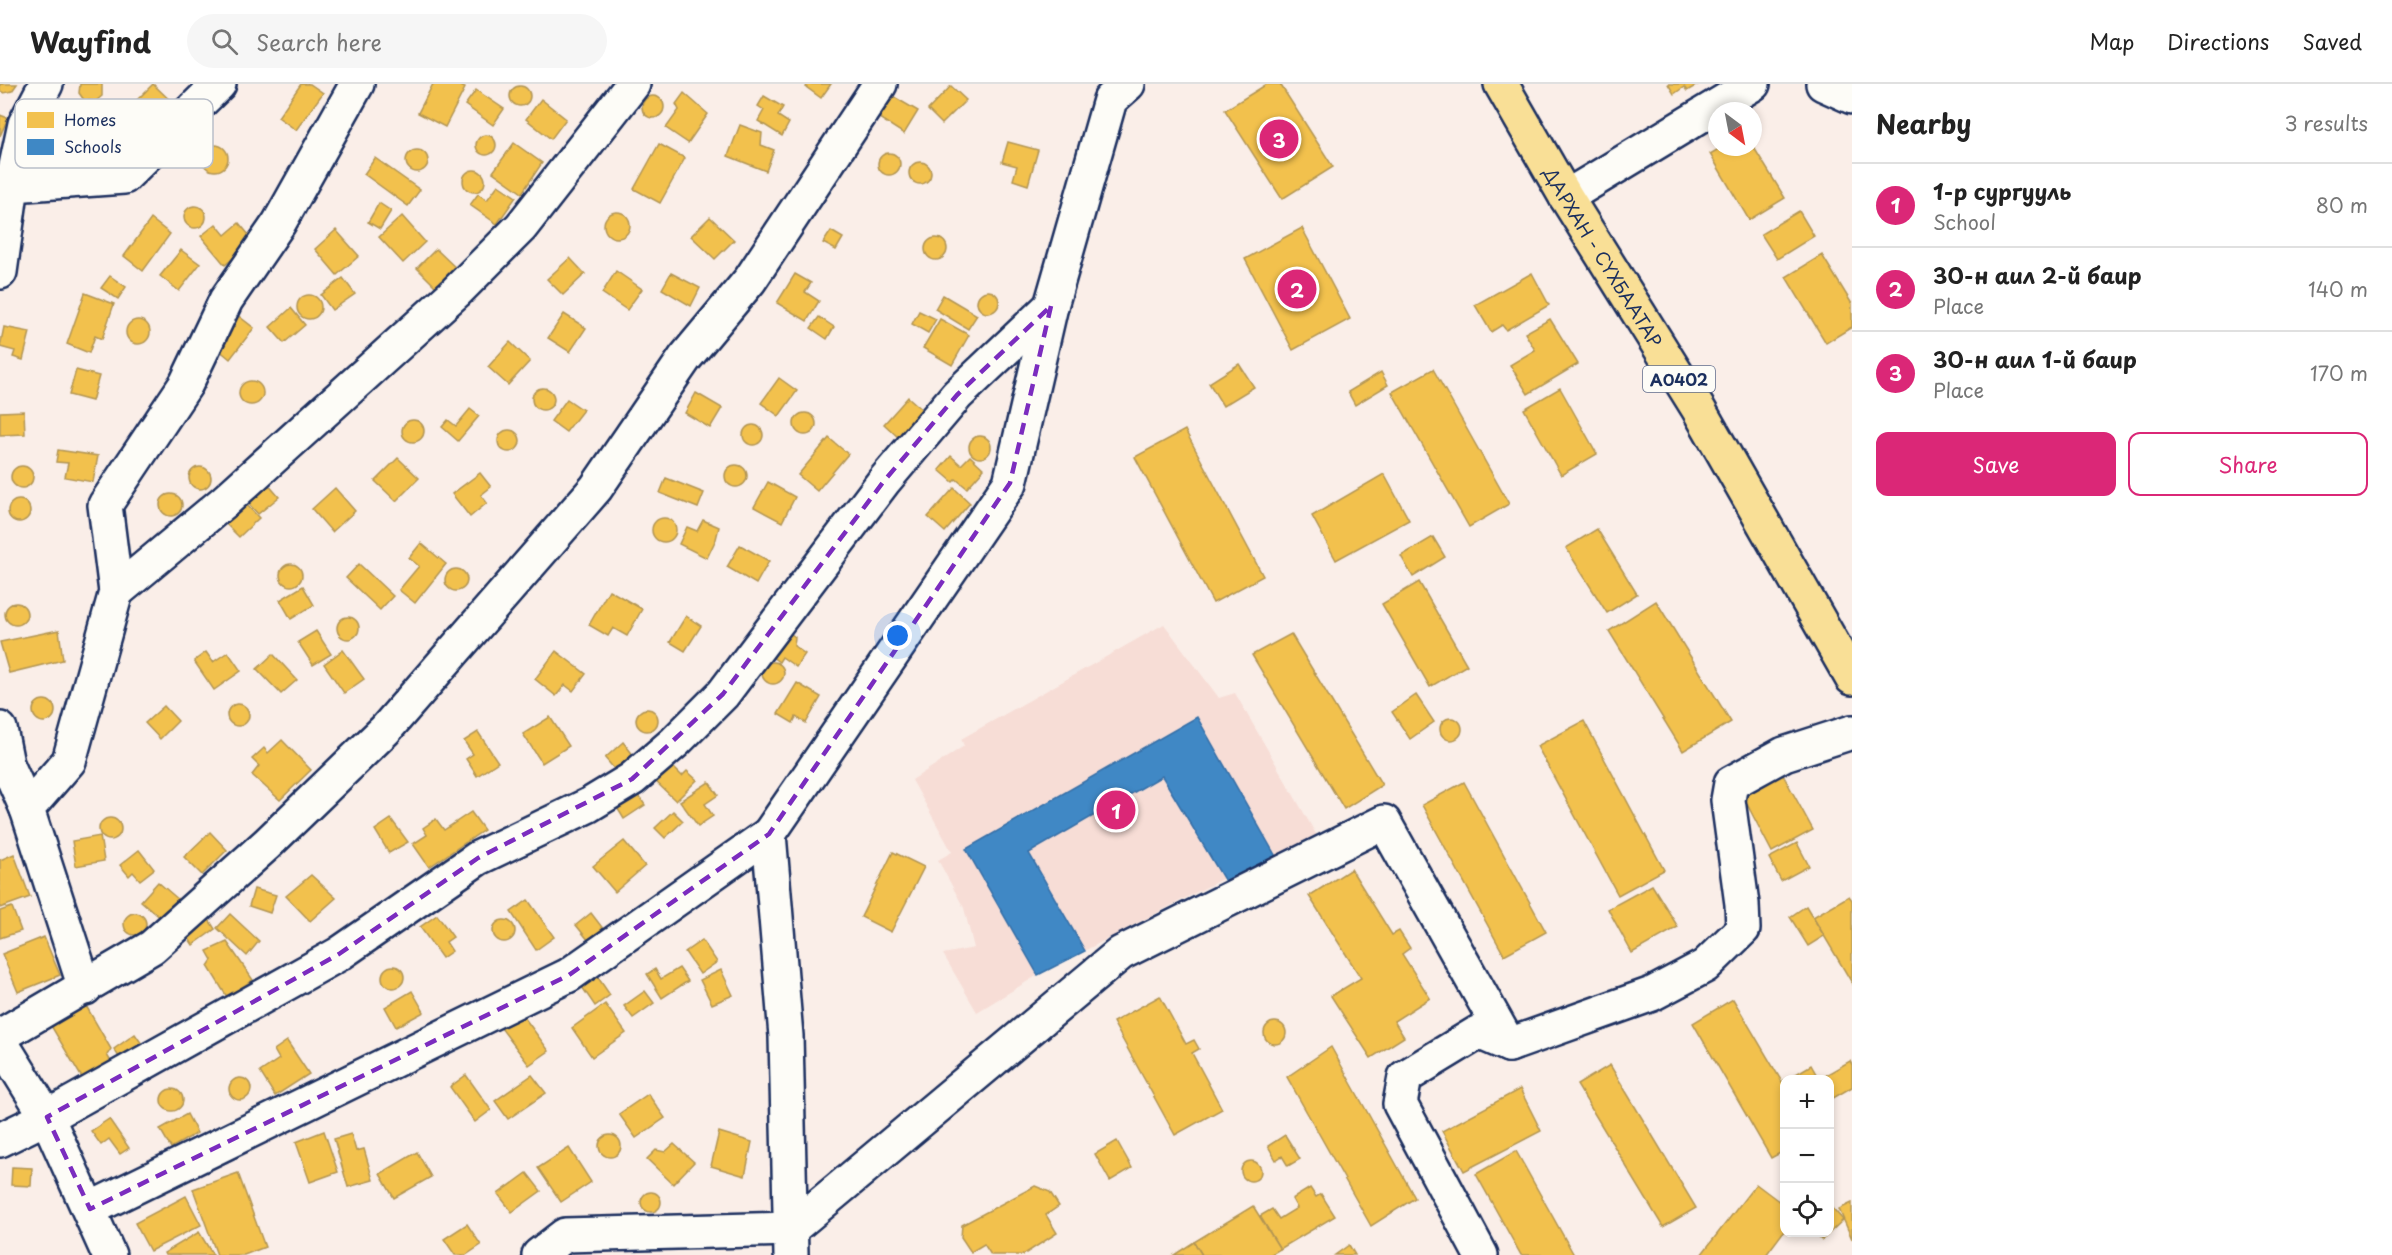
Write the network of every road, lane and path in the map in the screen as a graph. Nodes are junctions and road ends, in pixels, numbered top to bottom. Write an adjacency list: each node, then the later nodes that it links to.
1 (46, 84): 11 (street)
2 (219, 84): 12 (street)
3 (357, 84): 19 (street)
4 (633, 84): 19 (street)
5 (880, 84): 25 (street)
6 (1128, 84): 18 (street)
7 (1501, 84): 16 (highway, ДАРХАН - СҮХБААТАР / A0402)
8 (1753, 84): 16 (street)
9 (1823, 84): 10 (street)
10 (1852, 97)
11 (38, 99)
12 (204, 99)
13 (16, 168): 15 (street)
14 (133, 168): 15 (street)
15 (12, 185): 17 (street)
16 (1566, 197): 20 (highway, ДАРХАН - СҮХБААТАР / A0402)
17 (0, 272)
18 (1052, 306): 24 (street); 28 (street)
19 (116, 592): 23 (street)
20 (1852, 678)
21 (0, 729): 23 (street)
22 (1852, 732): 27 (street)
23 (27, 809): 25 (street)
24 (769, 834): 30 (street); 31 (street)
25 (85, 988): 26 (street)
26 (0, 1039): 28 (street)
27 (1509, 1045): 31 (street); 34 (street)
28 (47, 1117): 29 (street); 30 (street)
29 (0, 1140)
30 (90, 1209): 32 (street)
31 (791, 1242): 33 (street)
32 (110, 1255)
33 (539, 1255)
34 (1481, 1255)

